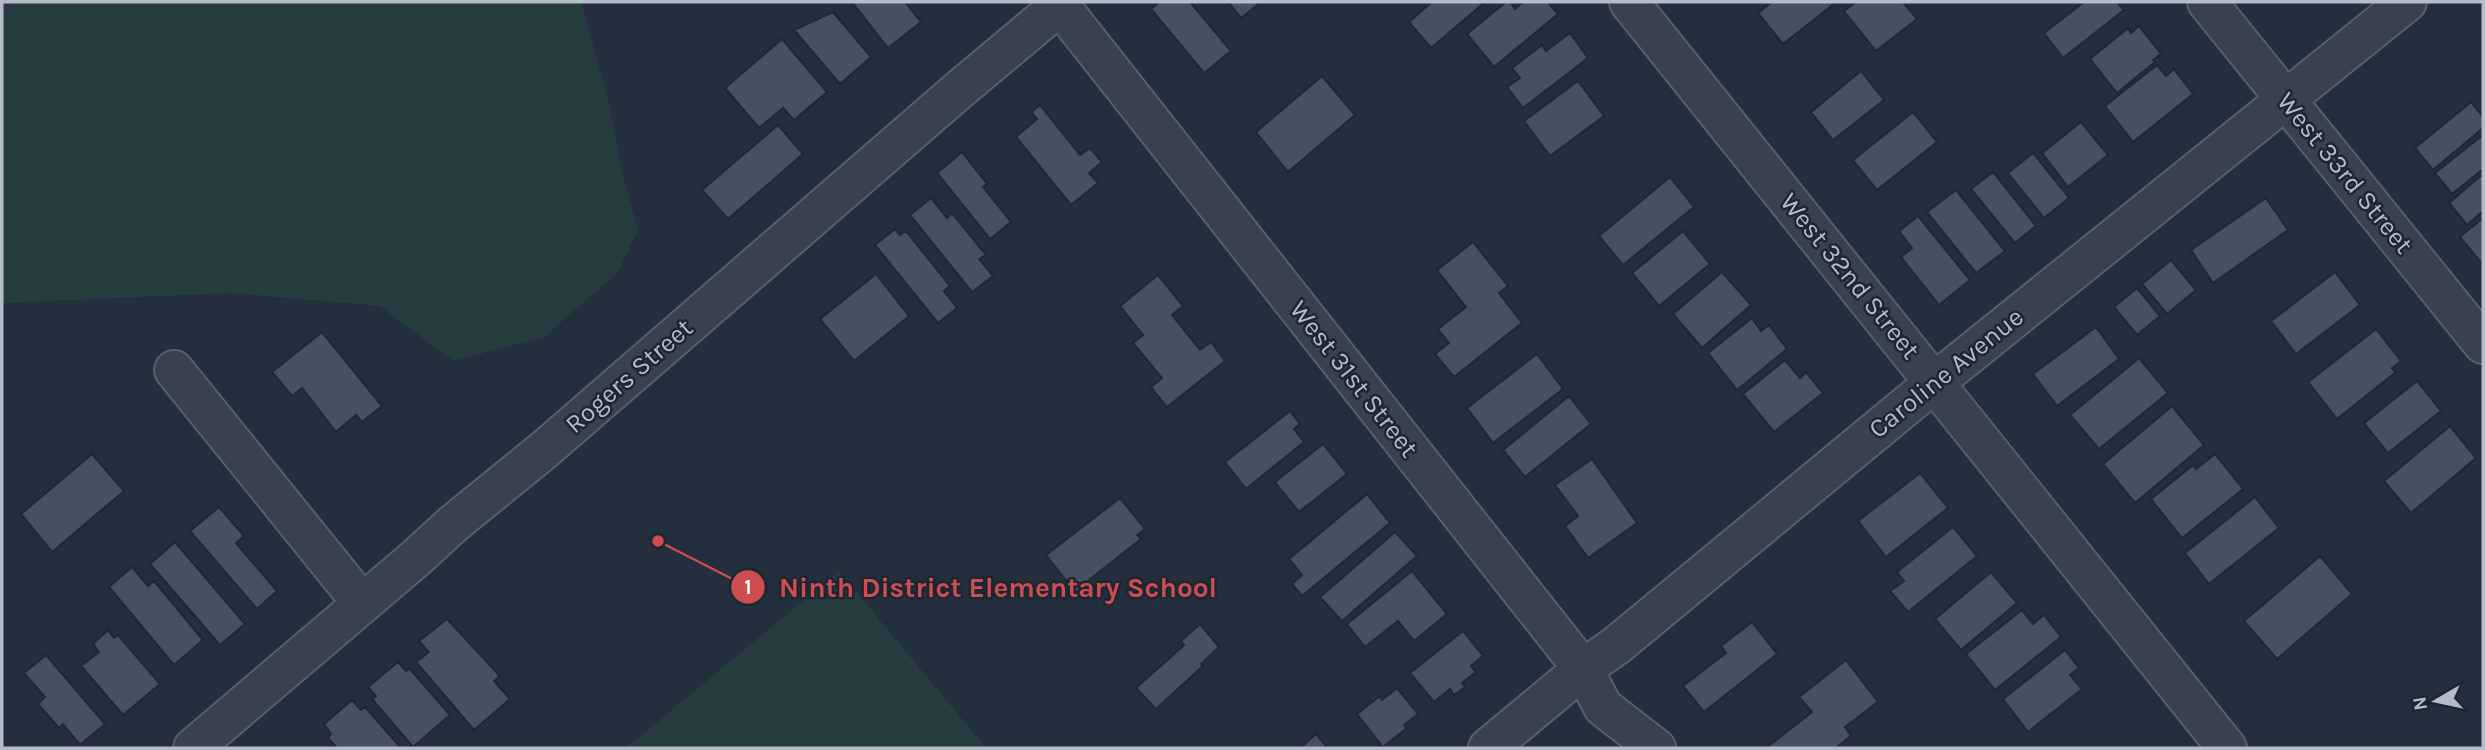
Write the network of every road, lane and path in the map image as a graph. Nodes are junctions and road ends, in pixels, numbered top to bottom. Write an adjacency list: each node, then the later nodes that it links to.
1 (1629, 2): 8 (street, West 32nd Street)
2 (2207, 2): 5 (street, West 33rd Street)
3 (2407, 2): 5 (street, Caroline Avenue)
4 (1060, 3): 9 (street, Rogers Street); 10 (street, West 31st Street)
5 (2285, 99): 6 (street, West 33rd Street); 8 (street, Caroline Avenue)
6 (2483, 344)
7 (174, 370): 9 (street)
8 (1935, 382): 10 (street, Caroline Avenue); 14 (street, West 32nd Street)
9 (362, 603): 11 (street, Rogers Street)
10 (1583, 669): 12 (street, Caroline Avenue); 13 (street, West 31st Street)
11 (193, 748)
12 (1488, 748)
13 (1656, 748)
14 (2227, 748)

